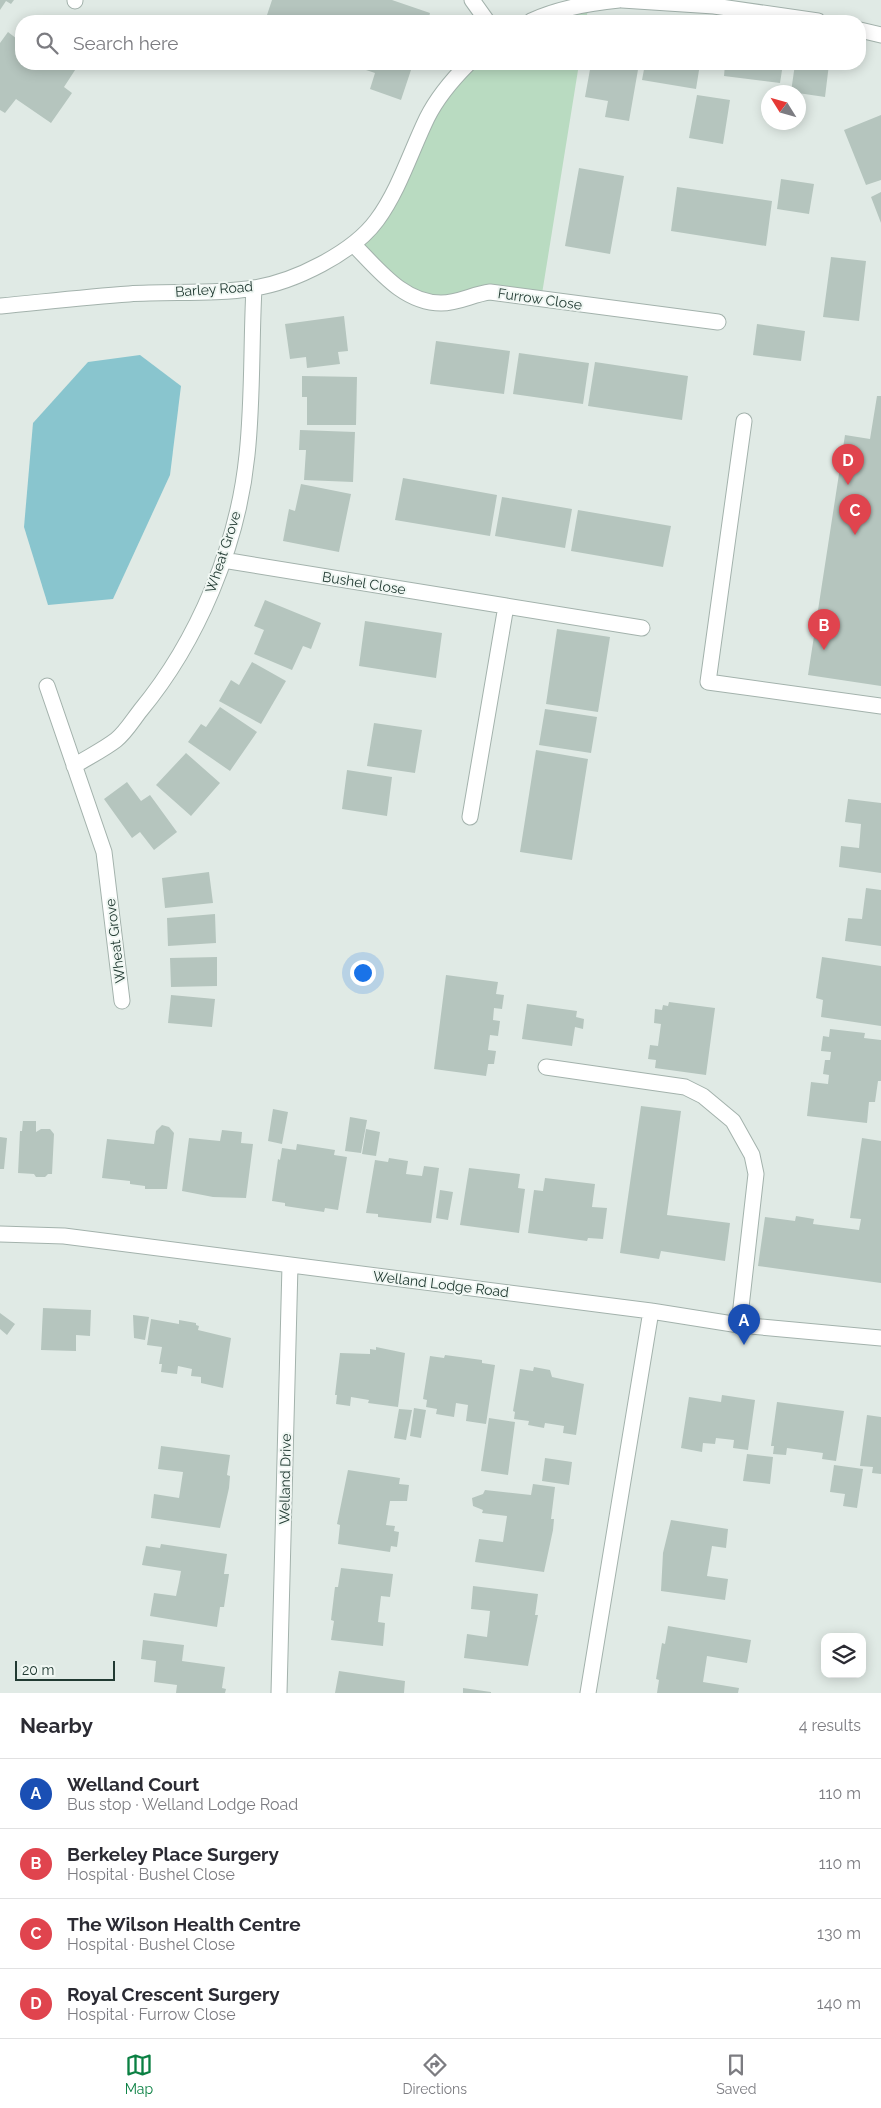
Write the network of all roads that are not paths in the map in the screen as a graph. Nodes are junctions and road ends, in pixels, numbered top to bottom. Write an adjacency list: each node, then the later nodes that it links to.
1 (472, 0): 3 (street)
2 (621, 0): 4 (street); 5 (street)
3 (483, 15)
4 (546, 15)
5 (776, 15)
6 (866, 31): 7 (street)
7 (881, 35)
8 (463, 70): 9 (street, Barley Road)
9 (353, 244): 10 (street, Barley Road); 12 (street, Furrow Close)
10 (254, 288): 11 (street, Barley Road); 14 (street, Wheat Grove)
11 (1, 306)
12 (718, 322)
13 (744, 421): 18 (street)
14 (223, 560): 15 (street, Bushel Close); 19 (street, Wheat Grove)
15 (506, 606): 16 (street, Bushel Close); 20 (street)
16 (642, 628)
17 (47, 686): 19 (street, Wheat Grove)
18 (881, 706)
19 (74, 766): 21 (street, Wheat Grove)
20 (470, 817)
21 (122, 1001)
22 (546, 1067): 26 (street)
23 (0, 1234): 24 (street, Welland Lodge Road)
24 (290, 1265): 25 (street, Welland Lodge Road); 28 (street, Welland Drive)
25 (652, 1312): 26 (street, Welland Lodge Road); 29 (street)
26 (739, 1325): 27 (street, Welland Lodge Road)
27 (881, 1338)
28 (280, 1693)
29 (588, 1693)

